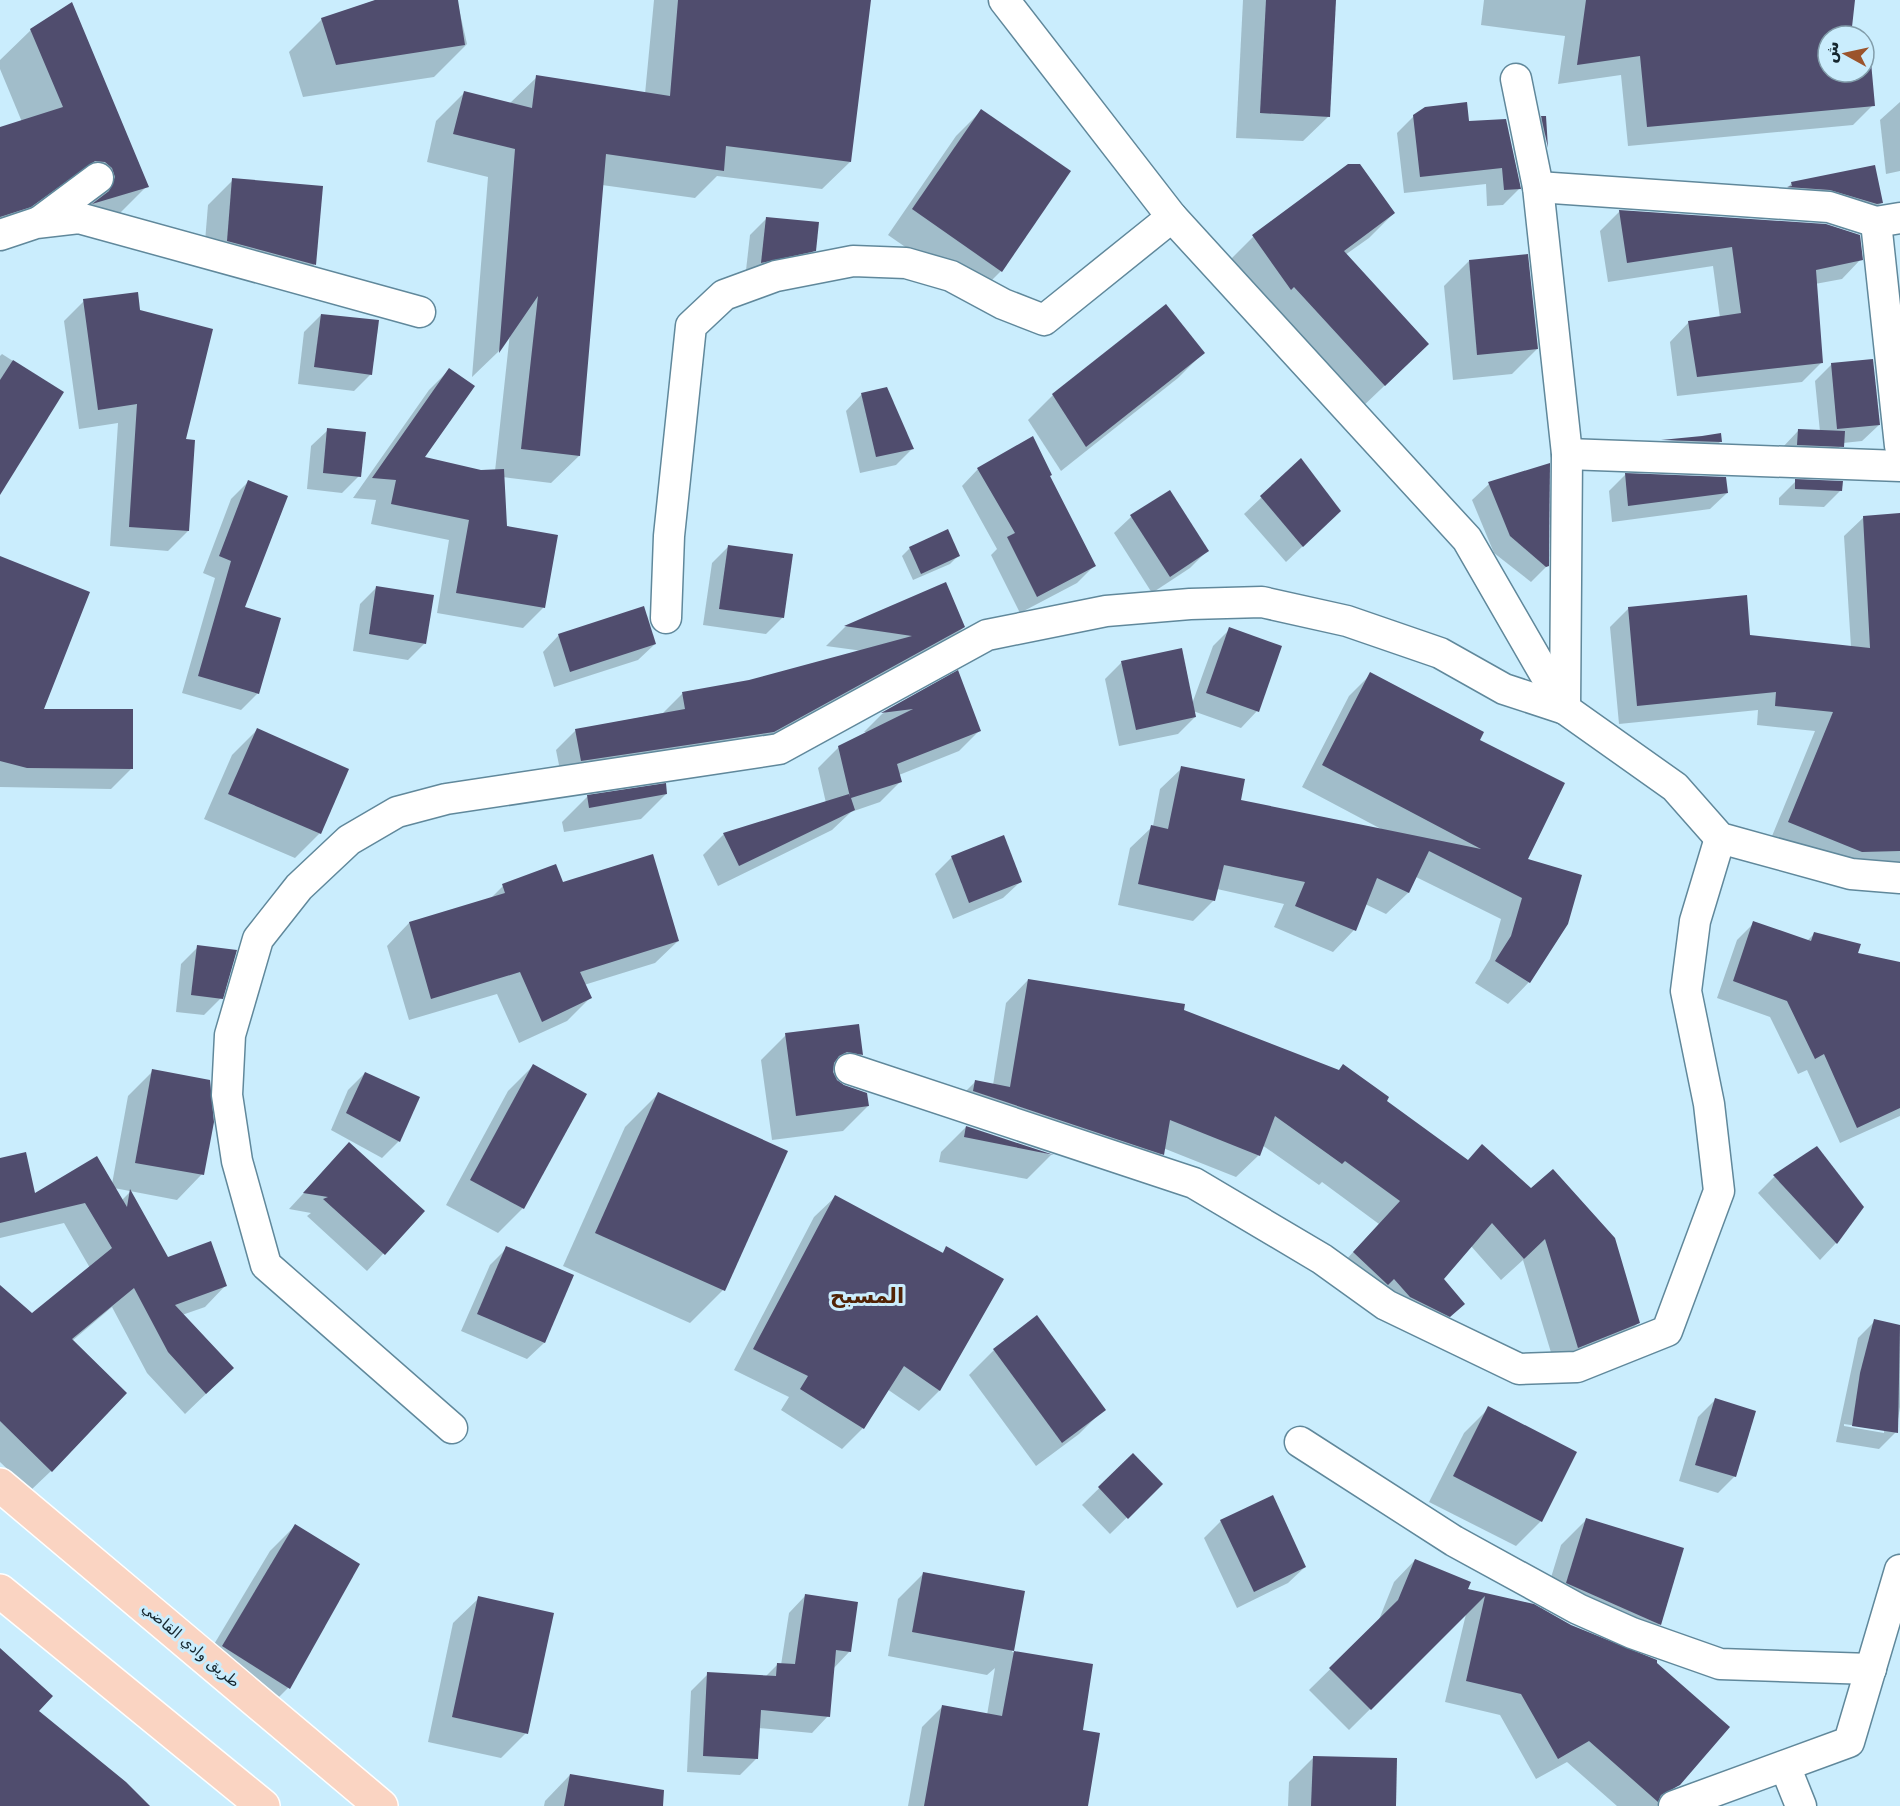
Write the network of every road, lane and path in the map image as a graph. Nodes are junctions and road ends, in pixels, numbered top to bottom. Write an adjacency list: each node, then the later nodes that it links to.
1 (1005, 0): 5 (street)
2 (1516, 79): 4 (street)
3 (98, 178): 7 (street)
4 (1538, 188): 6 (street); 11 (street)
5 (1172, 217): 13 (street); 14 (street)
6 (1888, 220): 10 (street)
7 (36, 223): 8 (street); 9 (street)
8 (0, 235)
9 (420, 312)
10 (1900, 446)
11 (1567, 454): 12 (street); 14 (street)
12 (1900, 466)
13 (666, 618)
14 (1565, 710): 15 (street); 18 (street)
15 (1720, 837): 16 (street); 17 (street)
16 (1900, 878)
17 (850, 1069)
18 (452, 1428)
19 (1300, 1442): 23 (street)
20 (0, 1485): 26 (main road, طريق وادي القاضي)
21 (1900, 1570): 23 (street)
22 (0, 1591): 25 (main road)
23 (1871, 1669): 24 (street)
24 (1785, 1766): 27 (street); 28 (street)
25 (263, 1806)
26 (381, 1806)
27 (1674, 1806)
28 (1801, 1806)

